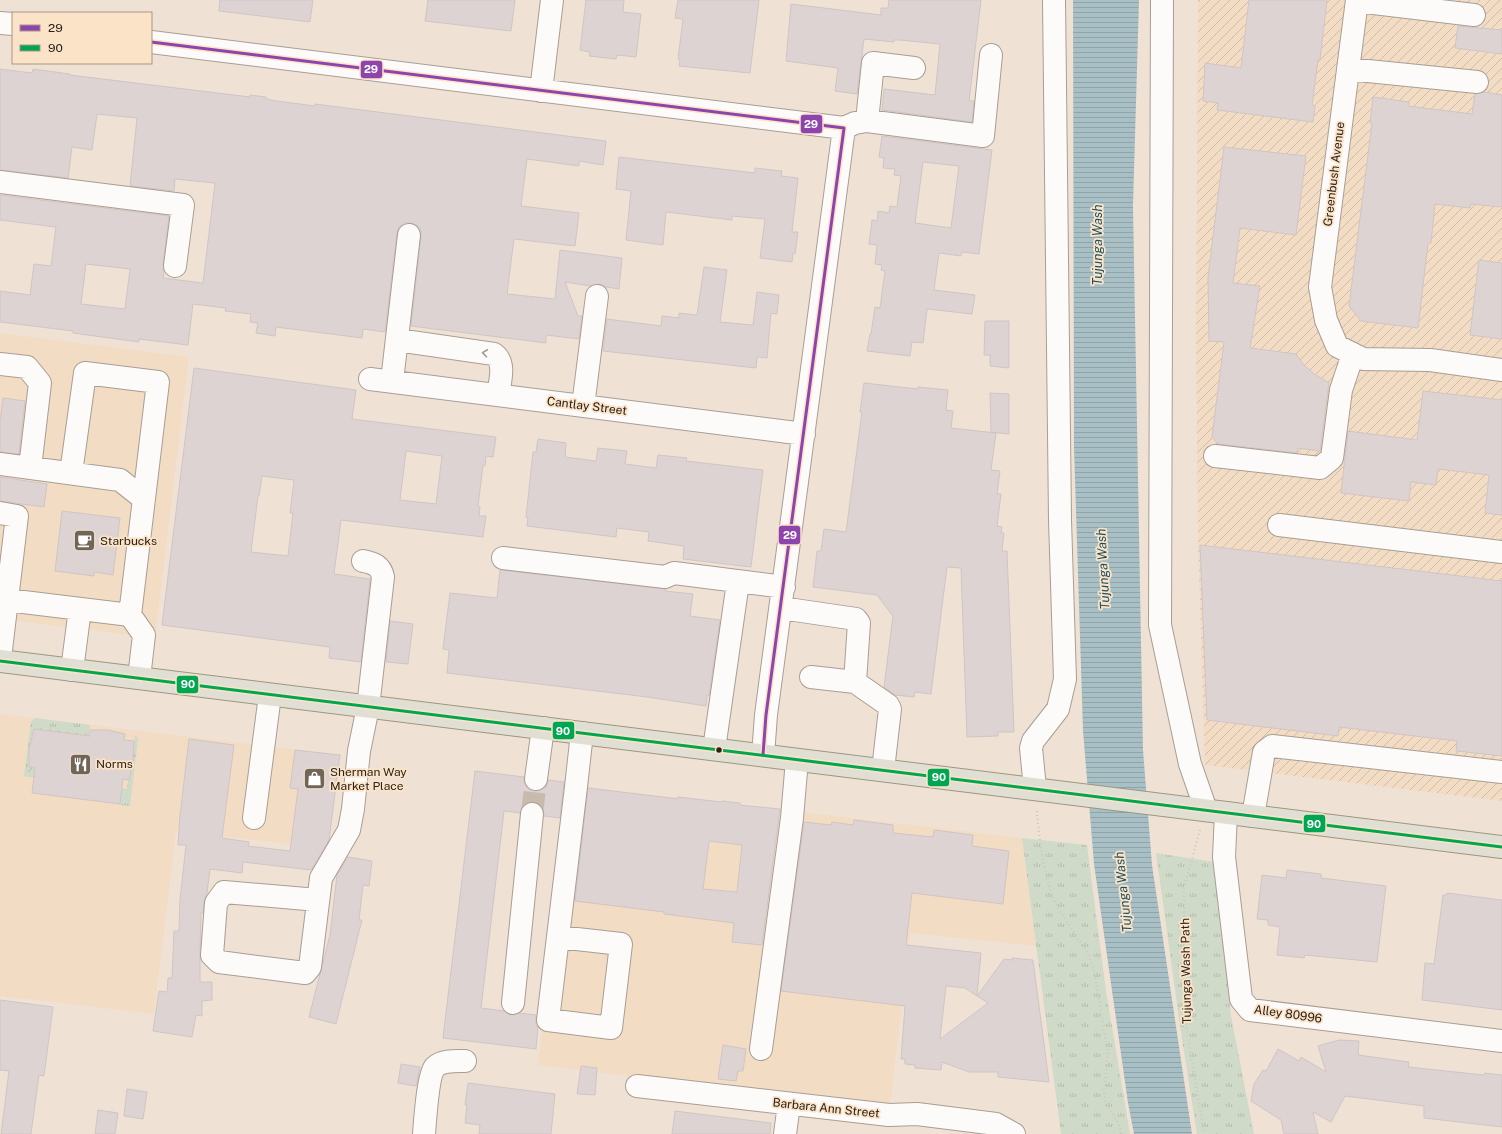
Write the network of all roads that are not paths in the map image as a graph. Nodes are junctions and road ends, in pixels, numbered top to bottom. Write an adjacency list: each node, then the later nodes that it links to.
1 (552, 0): 13 (street)
2 (1054, 0): 59 (street)
3 (1162, 0): 60 (street)
4 (1357, 1): 5 (street); 11 (street, Greenbush Avenue)
5 (1474, 15)
6 (0, 23): 7 (street)
7 (12, 24)
8 (152, 42): 13 (street)
9 (991, 55): 14 (street)
10 (914, 68): 14 (street)
11 (1348, 69): 12 (street); 21 (street, Greenbush Avenue)
12 (1477, 82)
13 (541, 91): 15 (street)
14 (866, 121): 15 (street)
15 (844, 128): 28 (street)
16 (0, 182): 18 (street)
17 (409, 235): 20 (street)
18 (175, 266)
19 (597, 296): 27 (street)
20 (397, 340): 25 (street); 26 (street, one-way to 20)
21 (1345, 350): 23 (street); 29 (street)
22 (0, 364): 31 (street)
23 (1502, 370)
24 (370, 379): 25 (street, Cantlay Street)
25 (392, 381): 26 (street, Cantlay Street)
26 (498, 395): 27 (street, Cantlay Street)
27 (583, 406): 28 (street, Cantlay Street)
28 (804, 434): 39 (street)
29 (1215, 456)
30 (0, 464): 31 (street)
31 (51, 471): 32 (street); 32 (street)
32 (144, 500): 43 (street)
33 (0, 513): 40 (street)
34 (1279, 525): 35 (street)
35 (1502, 552)
36 (504, 558): 38 (street)
37 (362, 561): 50 (street)
38 (738, 582): 39 (street); 53 (street)
39 (784, 587): 41 (street)
40 (7, 600): 42 (street); 44 (street)
41 (781, 608): 48 (street); 54 (street)
42 (80, 609): 43 (street); 45 (street)
43 (130, 615): 47 (street)
44 (0, 660): 45 (main road)
45 (72, 670): 47 (main road)
46 (811, 676): 48 (street)
47 (139, 678): 49 (main road)
48 (855, 682): 56 (street)
49 (270, 694): 50 (main road); 63 (street)
50 (368, 706): 51 (main road); 65 (street)
51 (544, 728): 52 (main road); 58 (street)
52 (582, 733): 53 (main road); 66 (street)
53 (714, 749): 54 (main road)
54 (763, 755): 55 (main road)
55 (797, 760): 56 (main road); 69 (street)
56 (883, 770): 59 (main road)
57 (1502, 772): 62 (street)
58 (536, 779)
59 (1044, 790): 60 (main road)
60 (1216, 811): 62 (main road); 68 (street, Alley 80996)
61 (532, 814): 67 (street)
62 (1253, 816): 64 (main road)
63 (254, 818)
64 (1502, 847)
65 (318, 900): 65 (street)
66 (559, 937): 66 (street)
67 (513, 1003)
68 (1502, 1041)
69 (761, 1049)
70 (465, 1061): 73 (street)
71 (637, 1086): 72 (street, Barbara Ann Street)
72 (789, 1104): 74 (street); 75 (street, Barbara Ann Street)
73 (424, 1134)
74 (785, 1134)
75 (1014, 1134)

